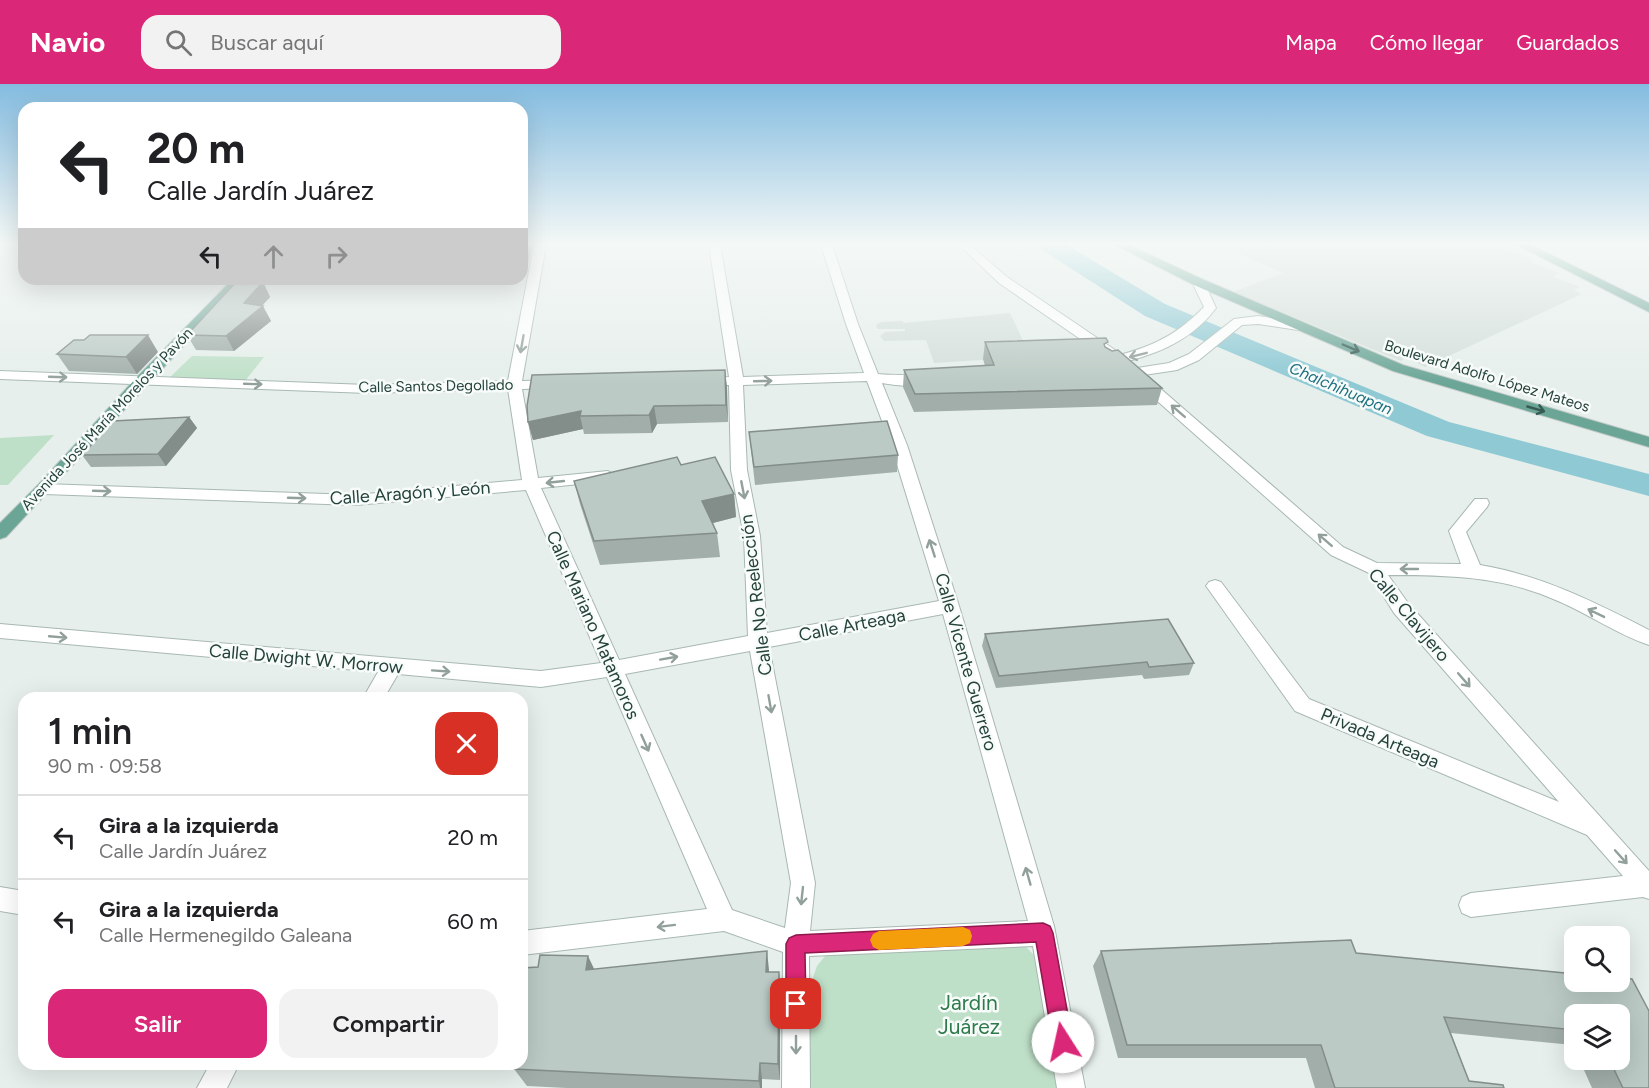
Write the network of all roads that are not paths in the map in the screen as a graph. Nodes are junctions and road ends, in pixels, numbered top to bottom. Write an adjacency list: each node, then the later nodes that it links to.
1 (228, 292): 14 (main road, Avenida José María Morelos y Pavón)
2 (531, 292): 18 (street, Calle Mariano Matamoros, one-way to 18)
3 (722, 292): 16 (street, Calle No Reelección)
4 (842, 292): 13 (street, Calle Vicente Guerrero)
5 (1019, 292): 6 (street, one-way to 5)
6 (1203, 292)
7 (1220, 292): 10 (main road, Boulevard Adolfo López Mateos)
8 (1617, 292): 9 (main road)
9 (1649, 308)
10 (1298, 326): 19 (main road, Boulevard Adolfo López Mateos, one-way to 19); 25 (street, Calle Clavijero, one-way to 10)
11 (0, 375): 14 (street, Calle Santos Degollado, one-way to 14)
12 (937, 375): 13 (street)
13 (872, 377): 16 (street, one-way to 13); 28 (street, Calle Vicente Guerrero, one-way to 13)
14 (142, 380): 18 (street, Calle Santos Degollado, one-way to 18); 22 (main road, Avenida José María Morelos y Pavón)
15 (690, 382): 16 (street)
16 (737, 382): 31 (street, Calle No Reelección, one-way to 31)
17 (573, 384): 18 (street, Calle Santos Degollado)
18 (514, 385): 21 (street, Calle Mariano Matamoros)
19 (1649, 442)
20 (623, 474): 21 (street, Calle Aragón y León, one-way to 21)
21 (531, 484): 22 (street, Calle Aragón y León, one-way to 21); 33 (street, Calle Mariano Matamoros)
22 (44, 489): 24 (main road, Avenida José María Morelos y Pavón)
23 (1481, 503): 26 (street)
24 (0, 533)
25 (1375, 569): 26 (street, one-way to 25); 35 (street, Calle Clavijero, one-way to 35)
26 (1475, 572): 30 (street, one-way to 26)
27 (1215, 586): 35 (street, Privada Arteaga)
28 (950, 606): 31 (street, Calle Arteaga); 41 (street, Calle Vicente Guerrero, one-way to 28)
29 (0, 631): 32 (street, Calle Dwight W. Morrow, one-way to 32)
30 (1649, 638)
31 (758, 642): 33 (street, Calle Arteaga, one-way to 31); 43 (street, Calle No Reelección, one-way to 43)
32 (392, 667): 33 (street, Calle Dwight W. Morrow, one-way to 33); 34 (street)
33 (612, 669): 40 (street, Calle Mariano Matamoros, one-way to 40)
34 (377, 692)
35 (1595, 827): 36 (street, Calle Clavijero, one-way to 36)
36 (1648, 886): 39 (street)
37 (0, 899): 38 (street)
38 (18, 902)
39 (1471, 905)
40 (724, 919): 42 (street, one-way to 42); 43 (street)
41 (1043, 933): 43 (street); 47 (street, Calle Vicente Guerrero)
42 (528, 942)
43 (796, 944): 46 (street, Calle No Reelección, one-way to 46)
44 (222, 1070): 45 (street)
45 (211, 1088)
46 (796, 1088)
47 (1071, 1088)

